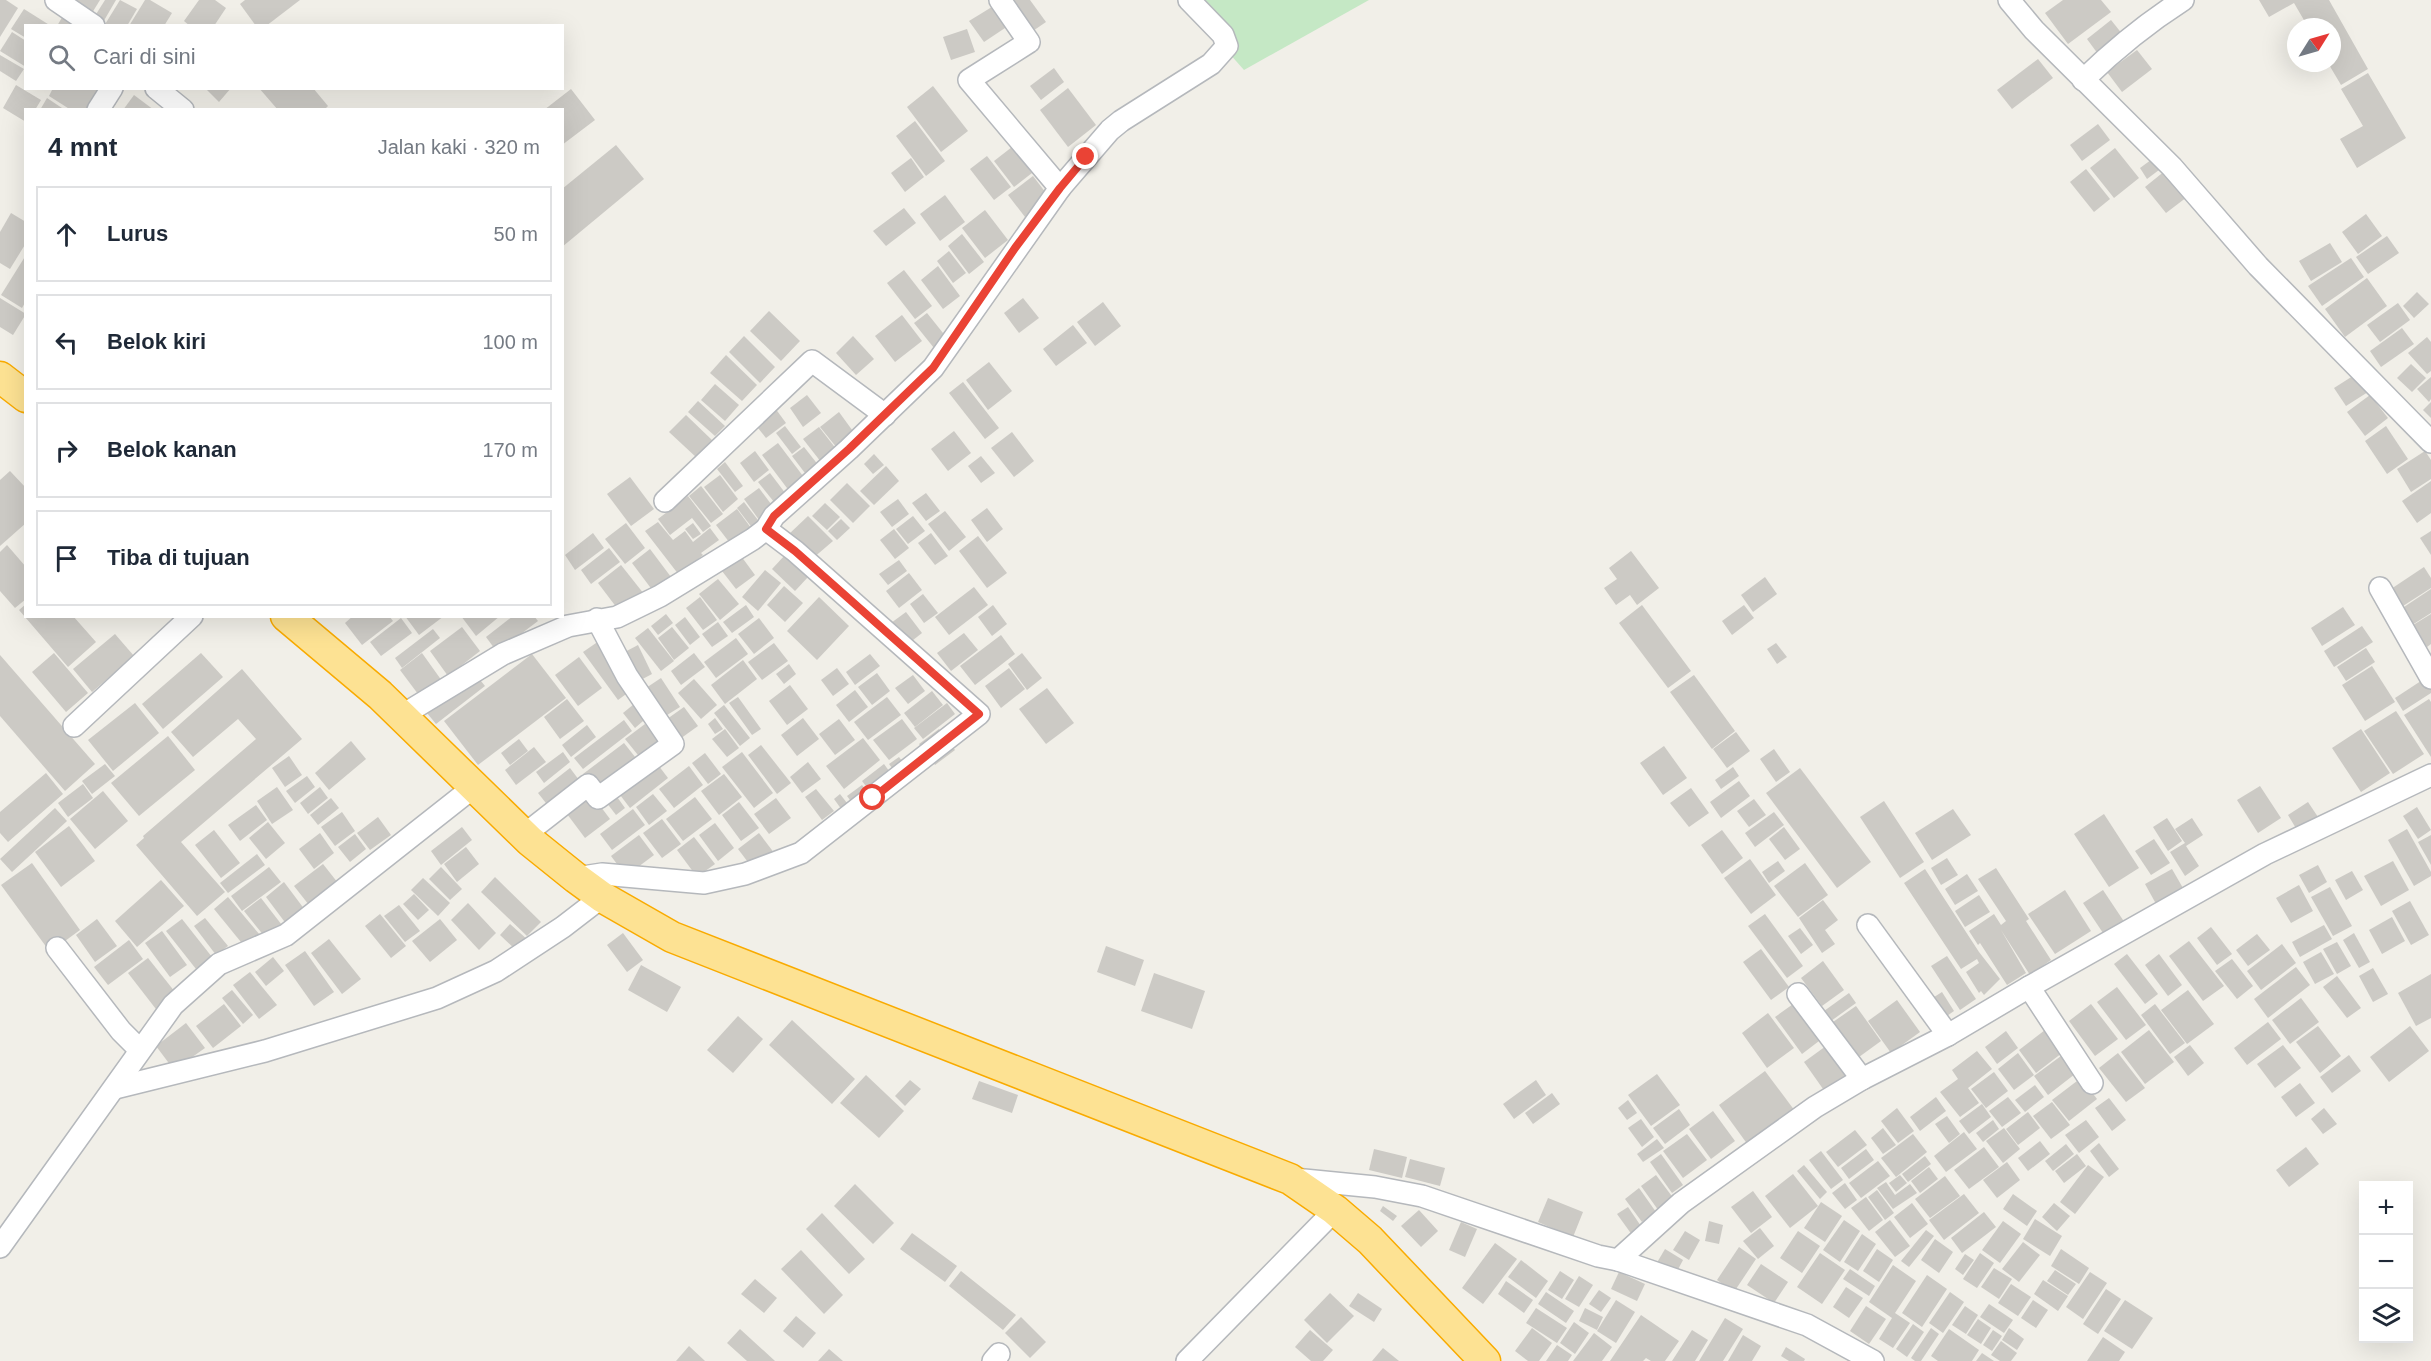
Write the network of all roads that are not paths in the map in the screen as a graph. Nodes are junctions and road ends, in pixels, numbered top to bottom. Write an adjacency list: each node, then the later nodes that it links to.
1 (56, 0): 6 (street)
2 (1000, 0): 12 (street)
3 (1189, 0): 12 (street)
4 (2009, 0): 7 (street)
5 (2183, 0): 7 (street)
6 (91, 24)
7 (2084, 80): 16 (street)
8 (111, 90): 10 (street)
9 (158, 90): 11 (street)
10 (99, 108)
11 (181, 108)
12 (1060, 188): 15 (street)
13 (0, 377): 14 (highway)
14 (24, 395)
15 (885, 415): 17 (street); 18 (street)
16 (2431, 442)
17 (664, 501)
18 (766, 529): 22 (street); 29 (street)
19 (2380, 588): 23 (street)
20 (190, 618): 25 (street)
21 (288, 618): 24 (highway)
22 (597, 619): 24 (street); 28 (street)
23 (2431, 678)
24 (401, 716): 27 (highway)
25 (74, 726)
26 (2431, 776): 33 (street)
27 (475, 786): 28 (highway); 36 (street)
28 (524, 835): 29 (highway)
29 (576, 878): 30 (highway)
30 (602, 897): 39 (street); 40 (highway)
31 (1868, 926): 35 (street)
32 (57, 948): 36 (street)
33 (2033, 993): 35 (street); 38 (street)
34 (1797, 994): 37 (street)
35 (1948, 1035): 37 (street)
36 (140, 1050): 39 (street)
37 (1862, 1079): 43 (street)
38 (2092, 1083)
39 (115, 1089): 42 (street)
40 (1290, 1179): 41 (highway); 43 (street)
41 (1335, 1210): 44 (street); 45 (highway)
42 (0, 1247)
43 (1618, 1260): 46 (street)
44 (1188, 1361)
45 (1485, 1361)
46 (1873, 1361)

